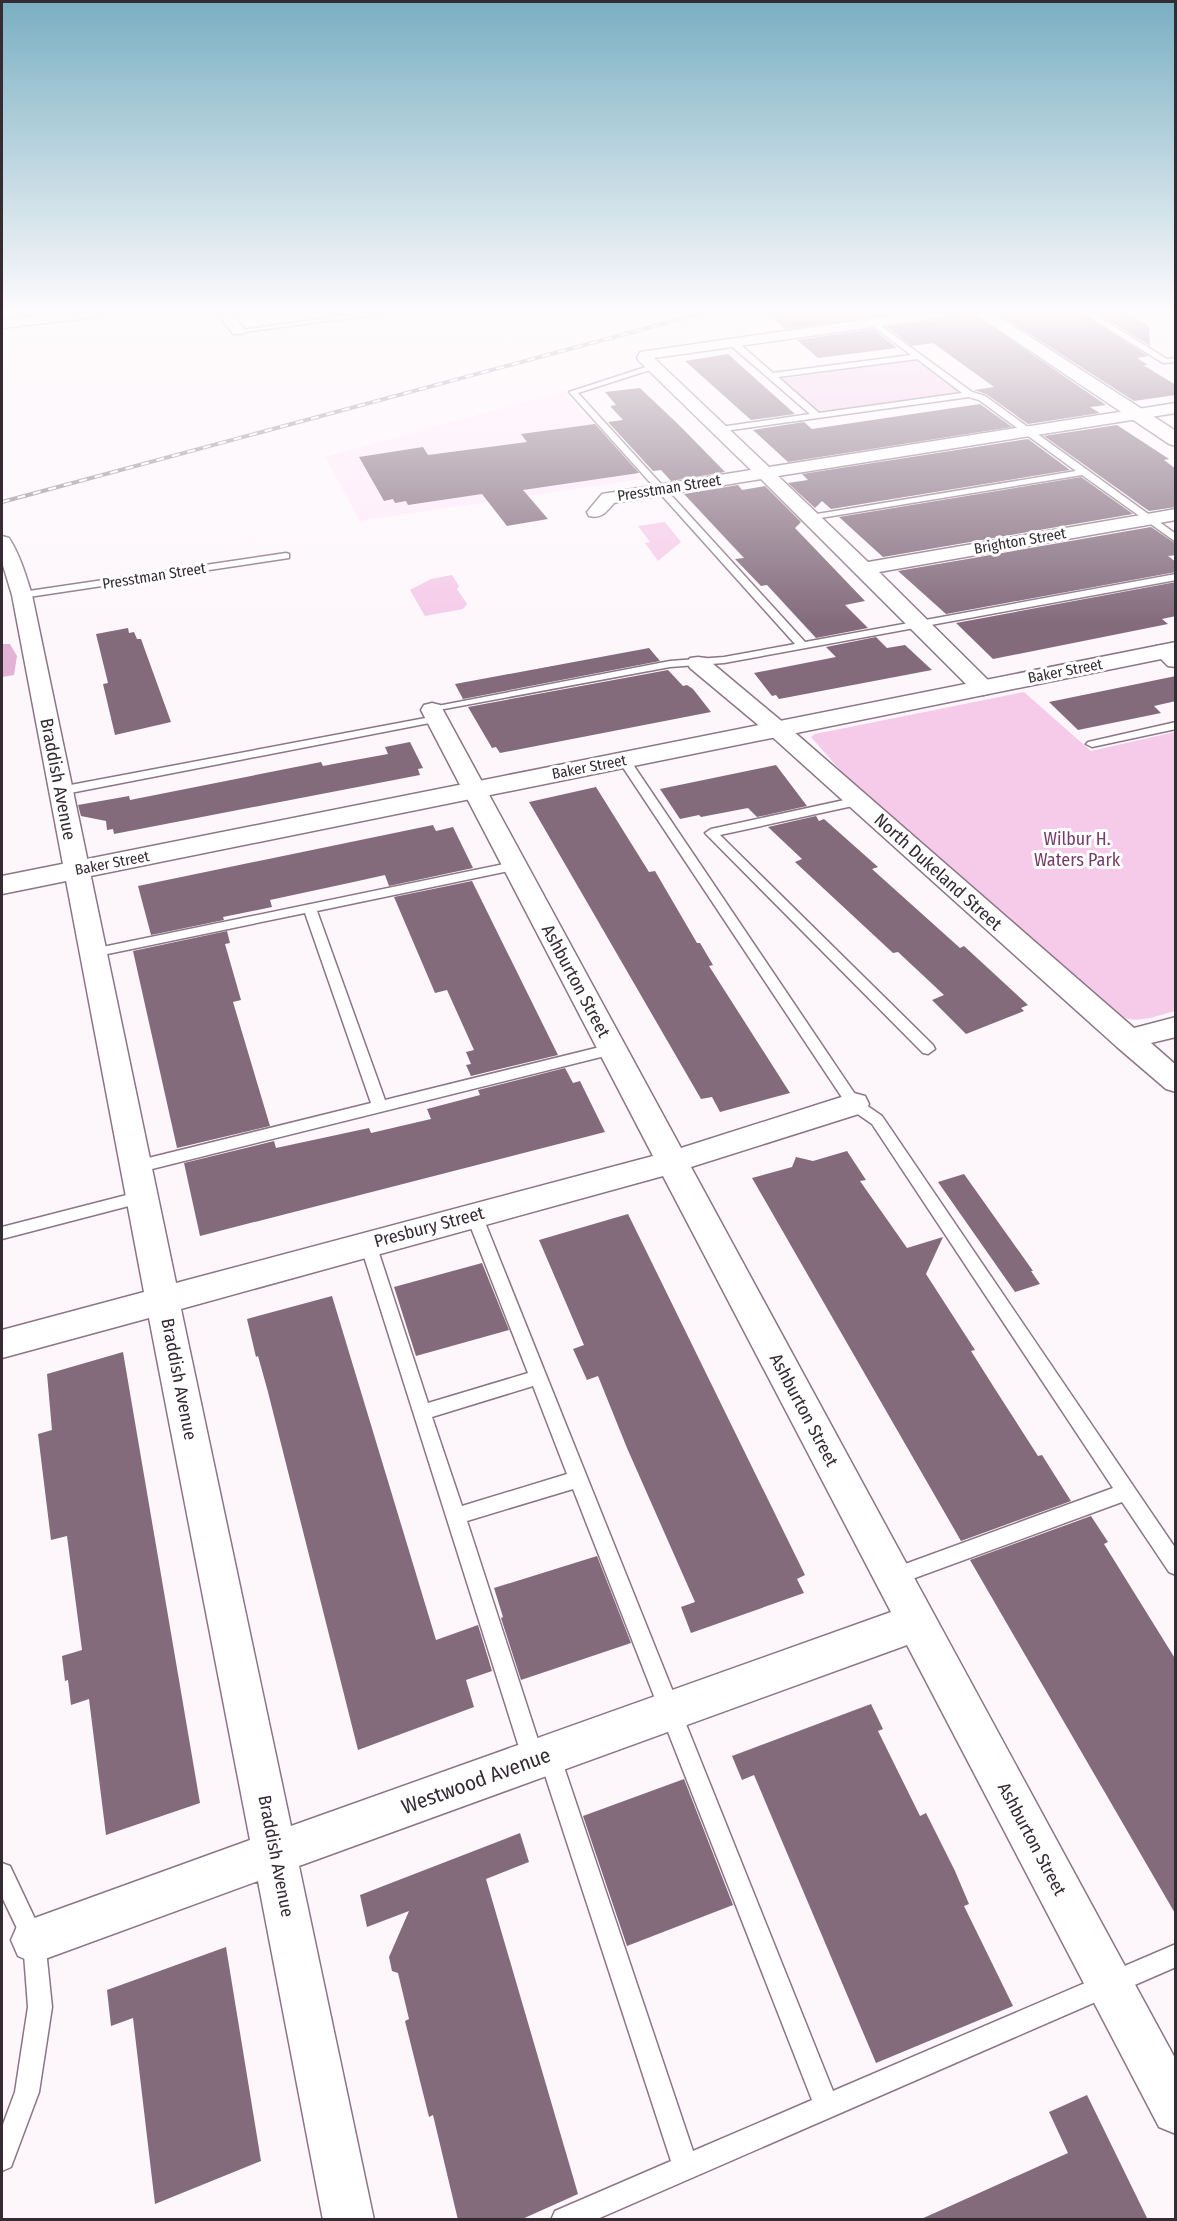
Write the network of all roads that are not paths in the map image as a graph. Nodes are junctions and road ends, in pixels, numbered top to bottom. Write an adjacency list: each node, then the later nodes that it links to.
1 (596, 417): 12 (lane)
2 (707, 417): 7 (street)
3 (813, 417): 7 (lane)
4 (1007, 417): 8 (lane)
5 (1119, 417): 8 (street, Presstman Street)
6 (1140, 417): 9 (street)
7 (720, 430): 11 (street)
8 (1027, 431): 10 (lane); 11 (street, Presstman Street)
9 (1176, 440)
10 (1084, 472): 15 (lane); 16 (lane)
11 (764, 473): 12 (street, Presstman Street); 15 (street)
12 (662, 489): 13 (street, Presstman Street); 24 (lane)
13 (596, 512)
14 (1176, 514): 16 (street, Brighton Street)
15 (811, 518): 20 (street)
16 (1148, 519): 17 (lane); 20 (street, Brighton Street)
17 (1176, 539)
18 (2, 542): 22 (street, Braddish Avenue)
19 (286, 556): 22 (lane, Presstman Street)
20 (864, 568): 23 (street)
21 (1176, 577): 23 (lane)
22 (22, 596): 34 (street, Braddish Avenue)
23 (920, 625): 24 (lane); 27 (street)
24 (802, 646): 26 (lane)
25 (1172, 654): 27 (street, Baker Street)
26 (698, 663): 28 (lane); 30 (street, North Dukeland Street)
27 (983, 688): 30 (street, Baker Street)
28 (434, 714): 33 (street, Ashburton Street); 34 (lane)
29 (1176, 725): 31 (lane)
30 (777, 729): 32 (street, Baker Street); 35 (street, North Dukeland Street)
31 (1092, 744)
32 (624, 760): 33 (street, Baker Street); 46 (lane)
33 (474, 790): 36 (street, Ashburton Street); 37 (street, Baker Street)
34 (60, 791): 37 (street, Braddish Avenue)
35 (858, 801): 42 (street, North Dukeland Street); 43 (lane)
36 (514, 866): 39 (lane); 44 (street, Ashburton Street)
37 (76, 870): 38 (street, Baker Street); 40 (street, Braddish Avenue)
38 (2, 885)
39 (310, 908): 40 (lane); 47 (lane)
40 (93, 953): 49 (street, Braddish Avenue)
41 (1176, 1027): 42 (street)
42 (1127, 1040): 45 (street, North Dukeland Street)
43 (928, 1048)
44 (612, 1049): 47 (lane); 48 (street, Ashburton Street)
45 (1176, 1082)
46 (855, 1104): 48 (street, Presbury Street); 58 (lane)
47 (380, 1107): 49 (lane)
48 (672, 1162): 50 (street, Presbury Street); 61 (street, Ashburton Street)
49 (139, 1182): 51 (lane); 53 (street, Braddish Avenue)
50 (474, 1215): 52 (street, Presbury Street); 55 (lane)
51 (2, 1233)
52 (368, 1244): 53 (street, Presbury Street); 56 (lane)
53 (163, 1299): 54 (street, Presbury Street); 65 (street, Braddish Avenue)
54 (2, 1344)
55 (538, 1377): 56 (lane); 57 (lane)
56 (422, 1412): 59 (lane)
57 (579, 1479): 59 (lane); 63 (lane)
58 (1126, 1492): 60 (lane); 61 (lane)
59 (456, 1516): 64 (lane)
60 (1176, 1566)
61 (893, 1576): 62 (street, Ashburton Street)
62 (917, 1622): 63 (street, Westwood Avenue); 69 (street, Ashburton Street)
63 (670, 1710): 64 (street, Westwood Avenue); 70 (lane)
64 (541, 1757): 65 (street, Westwood Avenue); 73 (lane)
65 (275, 1853): 67 (street, Westwood Avenue); 74 (street, Braddish Avenue)
66 (2, 1874): 67 (lane)
67 (34, 1940): 72 (lane)
68 (1176, 1955): 69 (lane)
69 (1109, 1985): 70 (lane); 71 (street, Ashburton Street)
70 (827, 2106): 73 (lane)
71 (1176, 2110)
72 (2, 2158)
73 (686, 2167): 75 (lane)
74 (349, 2220)
75 (564, 2220)

